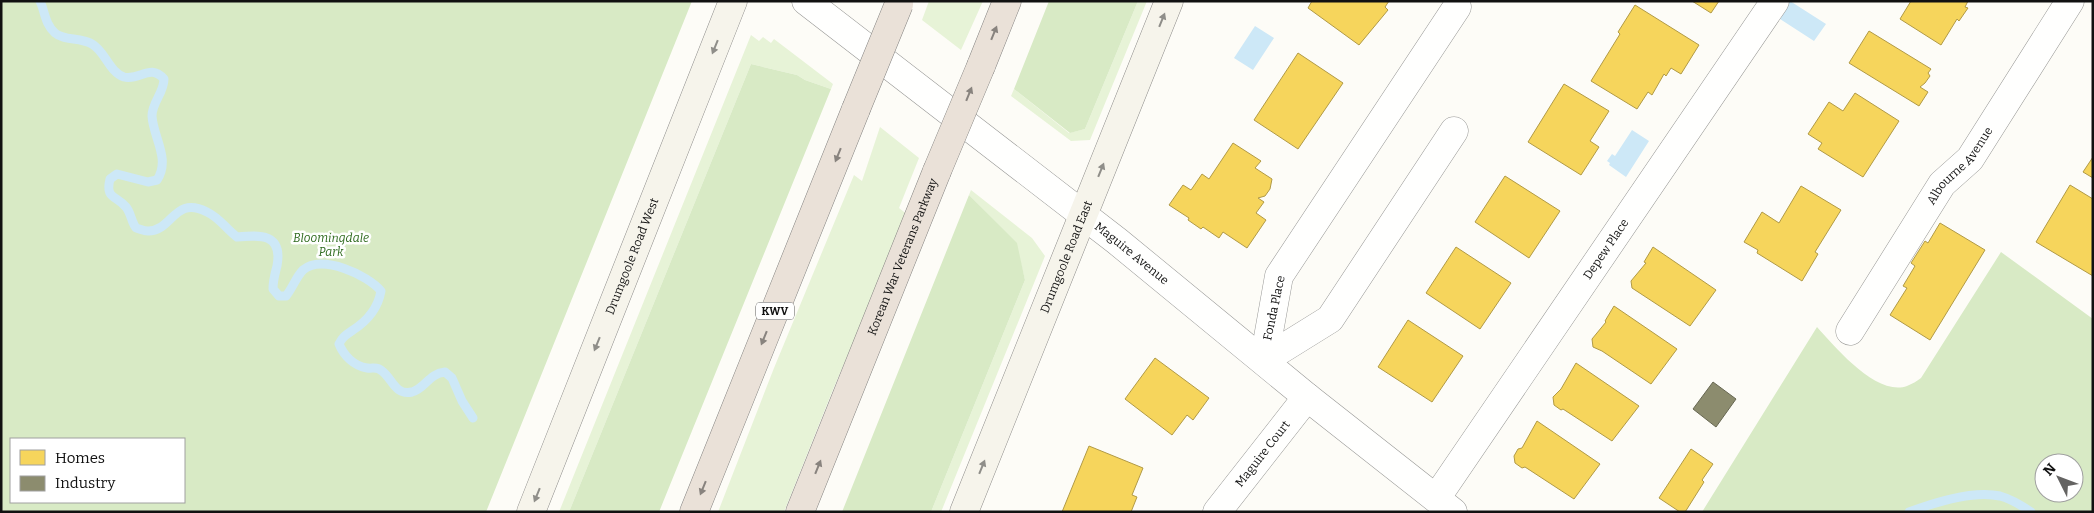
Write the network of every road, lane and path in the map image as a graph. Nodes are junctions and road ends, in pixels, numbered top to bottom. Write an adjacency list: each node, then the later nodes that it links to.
1 (733, 1): 15 (main road, Drumgoole Road West, one-way to 15)
2 (806, 1): 10 (street, Maguire Avenue)
3 (1007, 1): 17 (highway, Korean War Veterans Parkway, one-way to 3, bridge)
4 (1169, 1): 10 (main road, Drumgoole Road East, one-way to 4)
5 (1775, 1): 14 (street, Depew Place)
6 (2070, 1): 11 (street, Albourne Avenue)
7 (900, 3): 16 (highway, KWV, one-way to 16, bridge)
8 (1457, 7): 12 (street, Fonda Place)
9 (1454, 131): 12 (street, Fonda Place)
10 (1083, 215): 12 (street, Maguire Avenue); 18 (main road, Drumgoole Road East, one-way to 10)
11 (1850, 331)
12 (1264, 360): 13 (street, Maguire Avenue)
13 (1308, 397): 14 (street, Maguire Avenue); 19 (street, Maguire Court)
14 (1445, 504)
15 (531, 512)
16 (694, 512)
17 (800, 512)
18 (964, 512)
19 (1217, 512)

